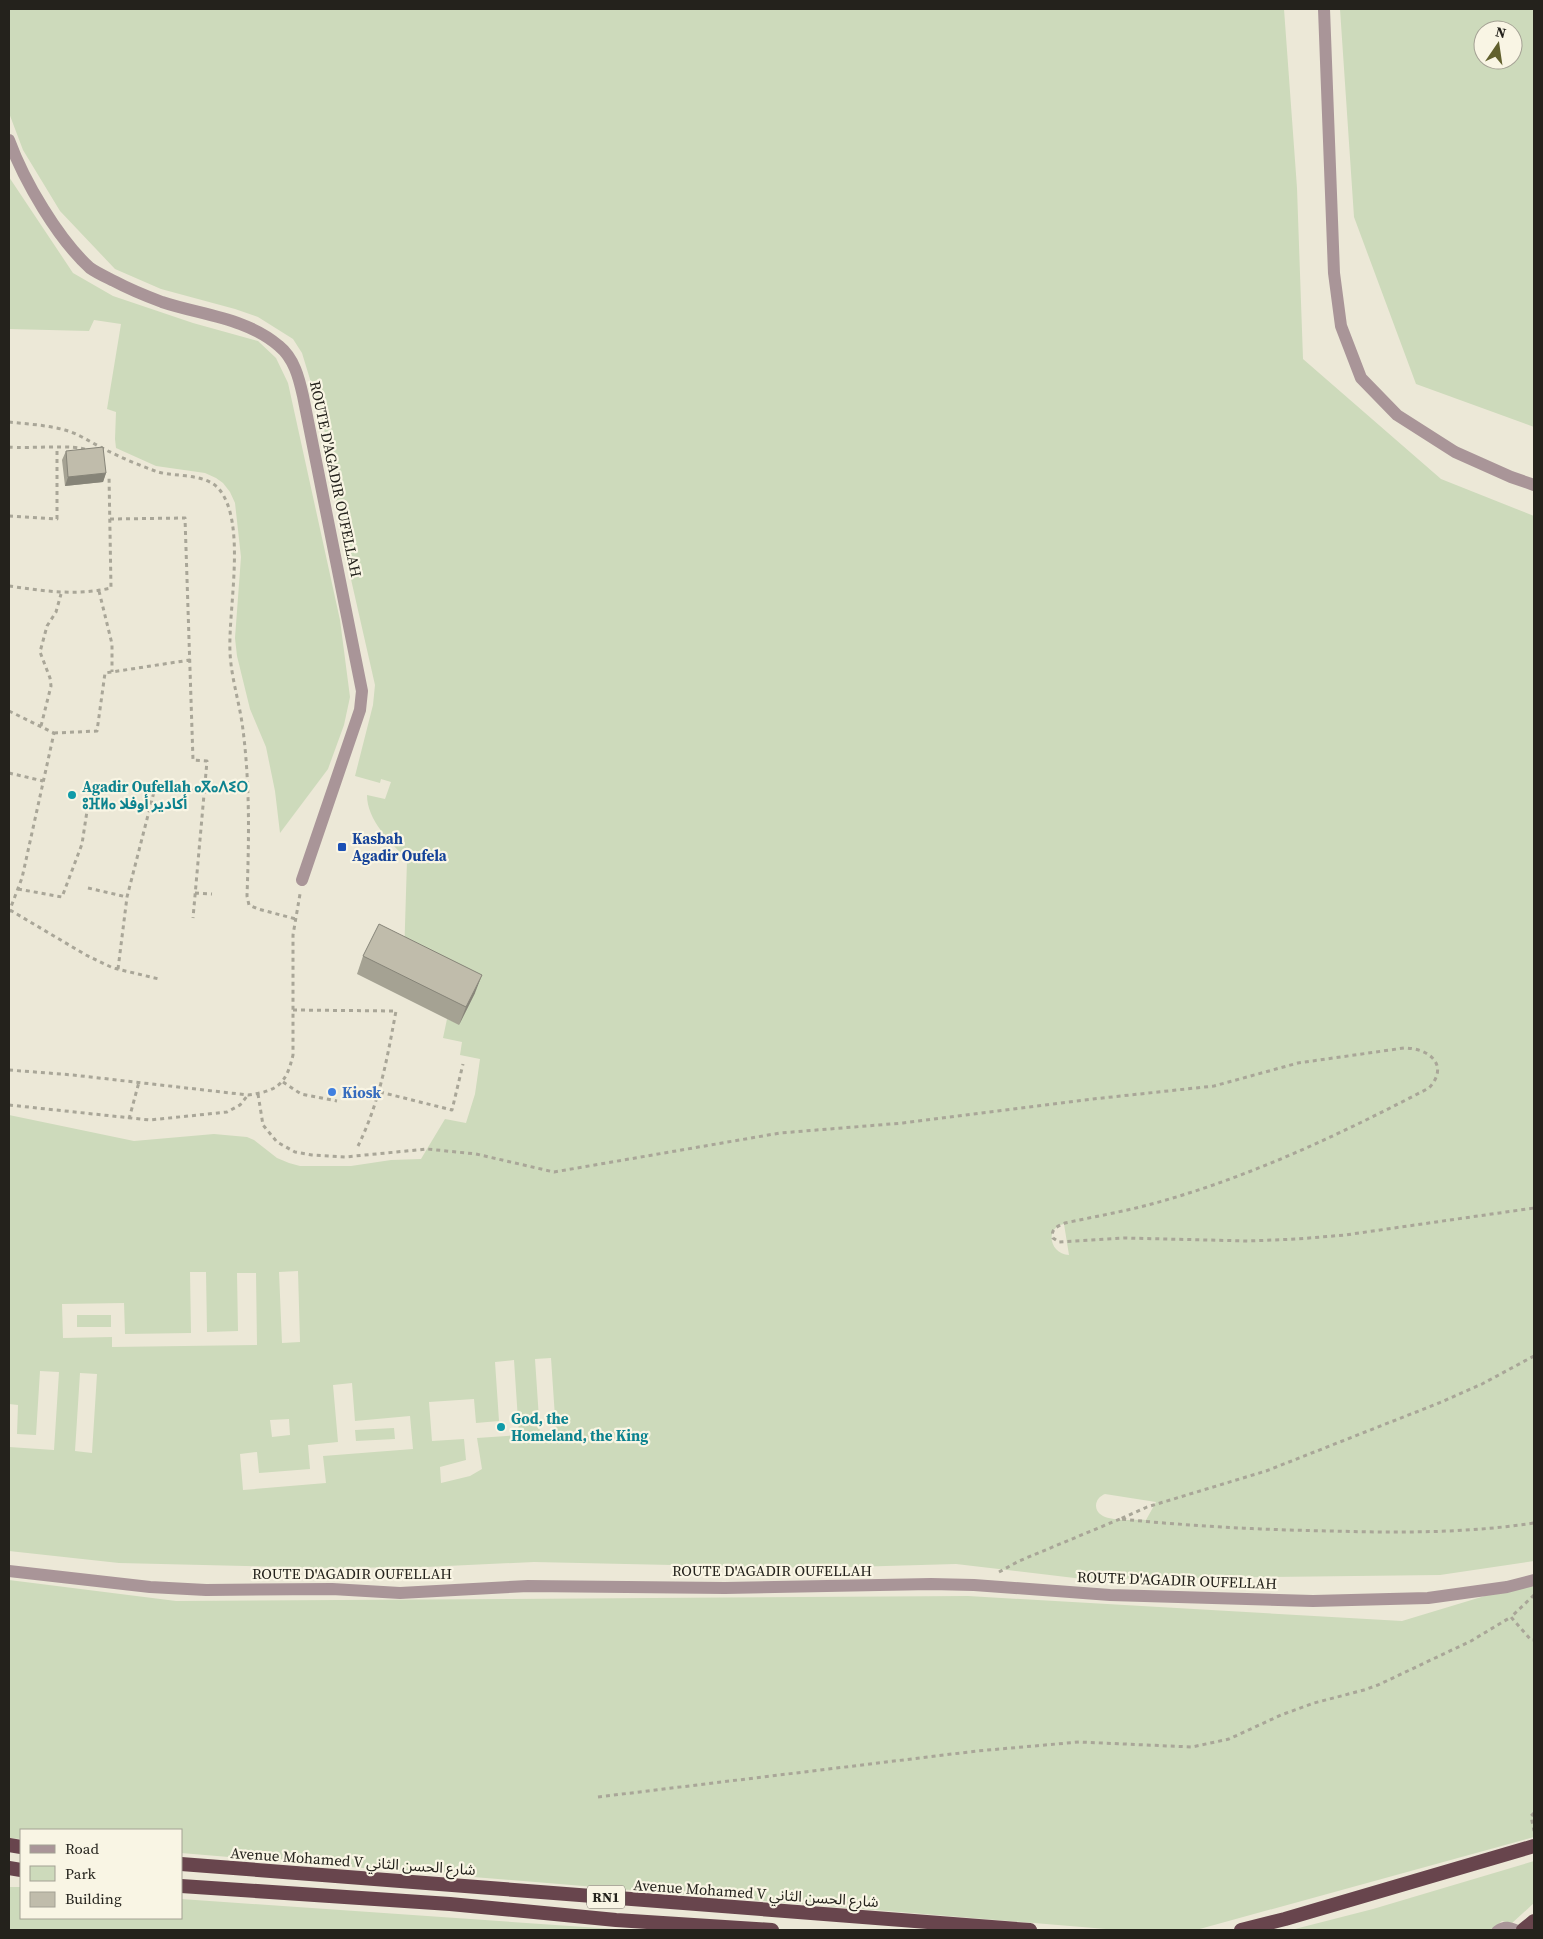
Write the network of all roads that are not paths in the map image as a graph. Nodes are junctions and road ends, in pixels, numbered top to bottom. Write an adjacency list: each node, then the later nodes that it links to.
1 (1324, 9): 3 (street)
2 (9, 140): 4 (street, ROUTE D'AGADIR OUFELLAH)
3 (1534, 485)
4 (302, 880)
5 (9, 1571): 6 (street, ROUTE D'AGADIR OUFELLAH)
6 (1534, 1580)
7 (1534, 1846): 13 (highway)
8 (182, 1864): 12 (highway, Avenue Mohamed V شارع الحسن الثاني / RN1)
9 (182, 1886): 11 (highway, RN1)
10 (1534, 1921): 15 (highway)
11 (772, 1930)
12 (1030, 1930)
13 (1241, 1930)
14 (1496, 1930): 15 (lane)
15 (1522, 1930)

